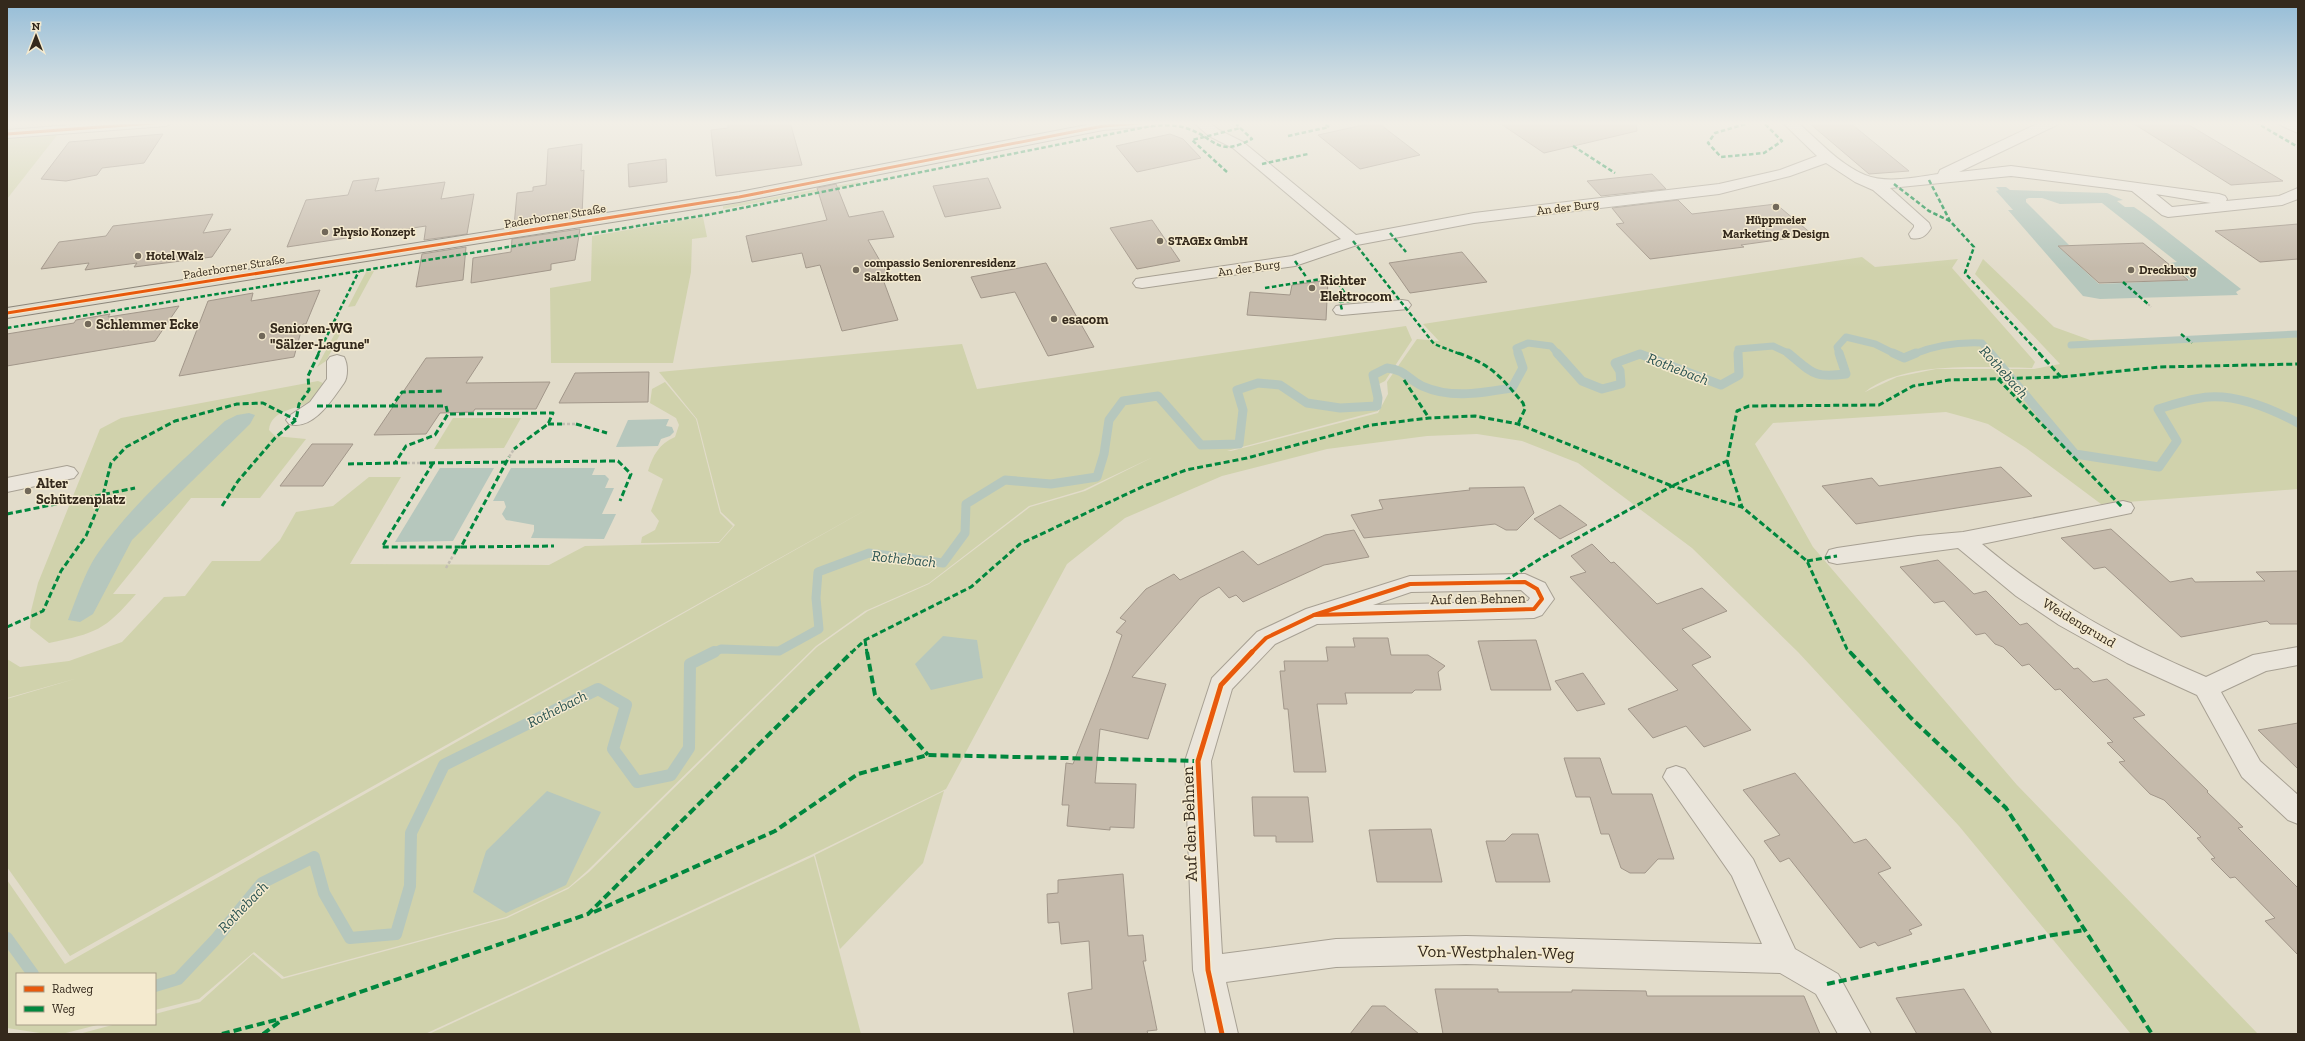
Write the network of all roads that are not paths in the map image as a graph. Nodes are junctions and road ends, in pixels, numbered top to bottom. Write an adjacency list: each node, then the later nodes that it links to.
1 (873, 171): 14 (main road, Paderborner Straße)
2 (1269, 171): 10 (street)
3 (1791, 171): 10 (street, An der Burg)
4 (1849, 171): 6 (street)
5 (1949, 171): 7 (street)
6 (1862, 179): 7 (street); 9 (street)
7 (1929, 180): 8 (street)
8 (2298, 193)
9 (1917, 234)
10 (1353, 241): 11 (street, An der Burg)
11 (1142, 283)
12 (1402, 304): 13 (street)
13 (1342, 310)
14 (7, 312)
15 (337, 361): 16 (street)
16 (296, 420)
17 (67, 473): 18 (street)
18 (7, 484)
19 (2123, 508): 20 (street)
20 (1963, 540): 21 (street); 24 (street, Weidengrund)
21 (1837, 556)
22 (1314, 615): 22 (street, Auf den Behnen); 28 (street, Auf den Behnen)
23 (2298, 656): 24 (street)
24 (2206, 688): 26 (street)
25 (1676, 777): 27 (street)
26 (2298, 812)
27 (1784, 959): 28 (street, Von-Westphalen-Weg); 30 (street, Von-Westphalen-Weg)
28 (1208, 970): 29 (street, Auf den Behnen)
29 (1222, 1034)
30 (1855, 1034)

